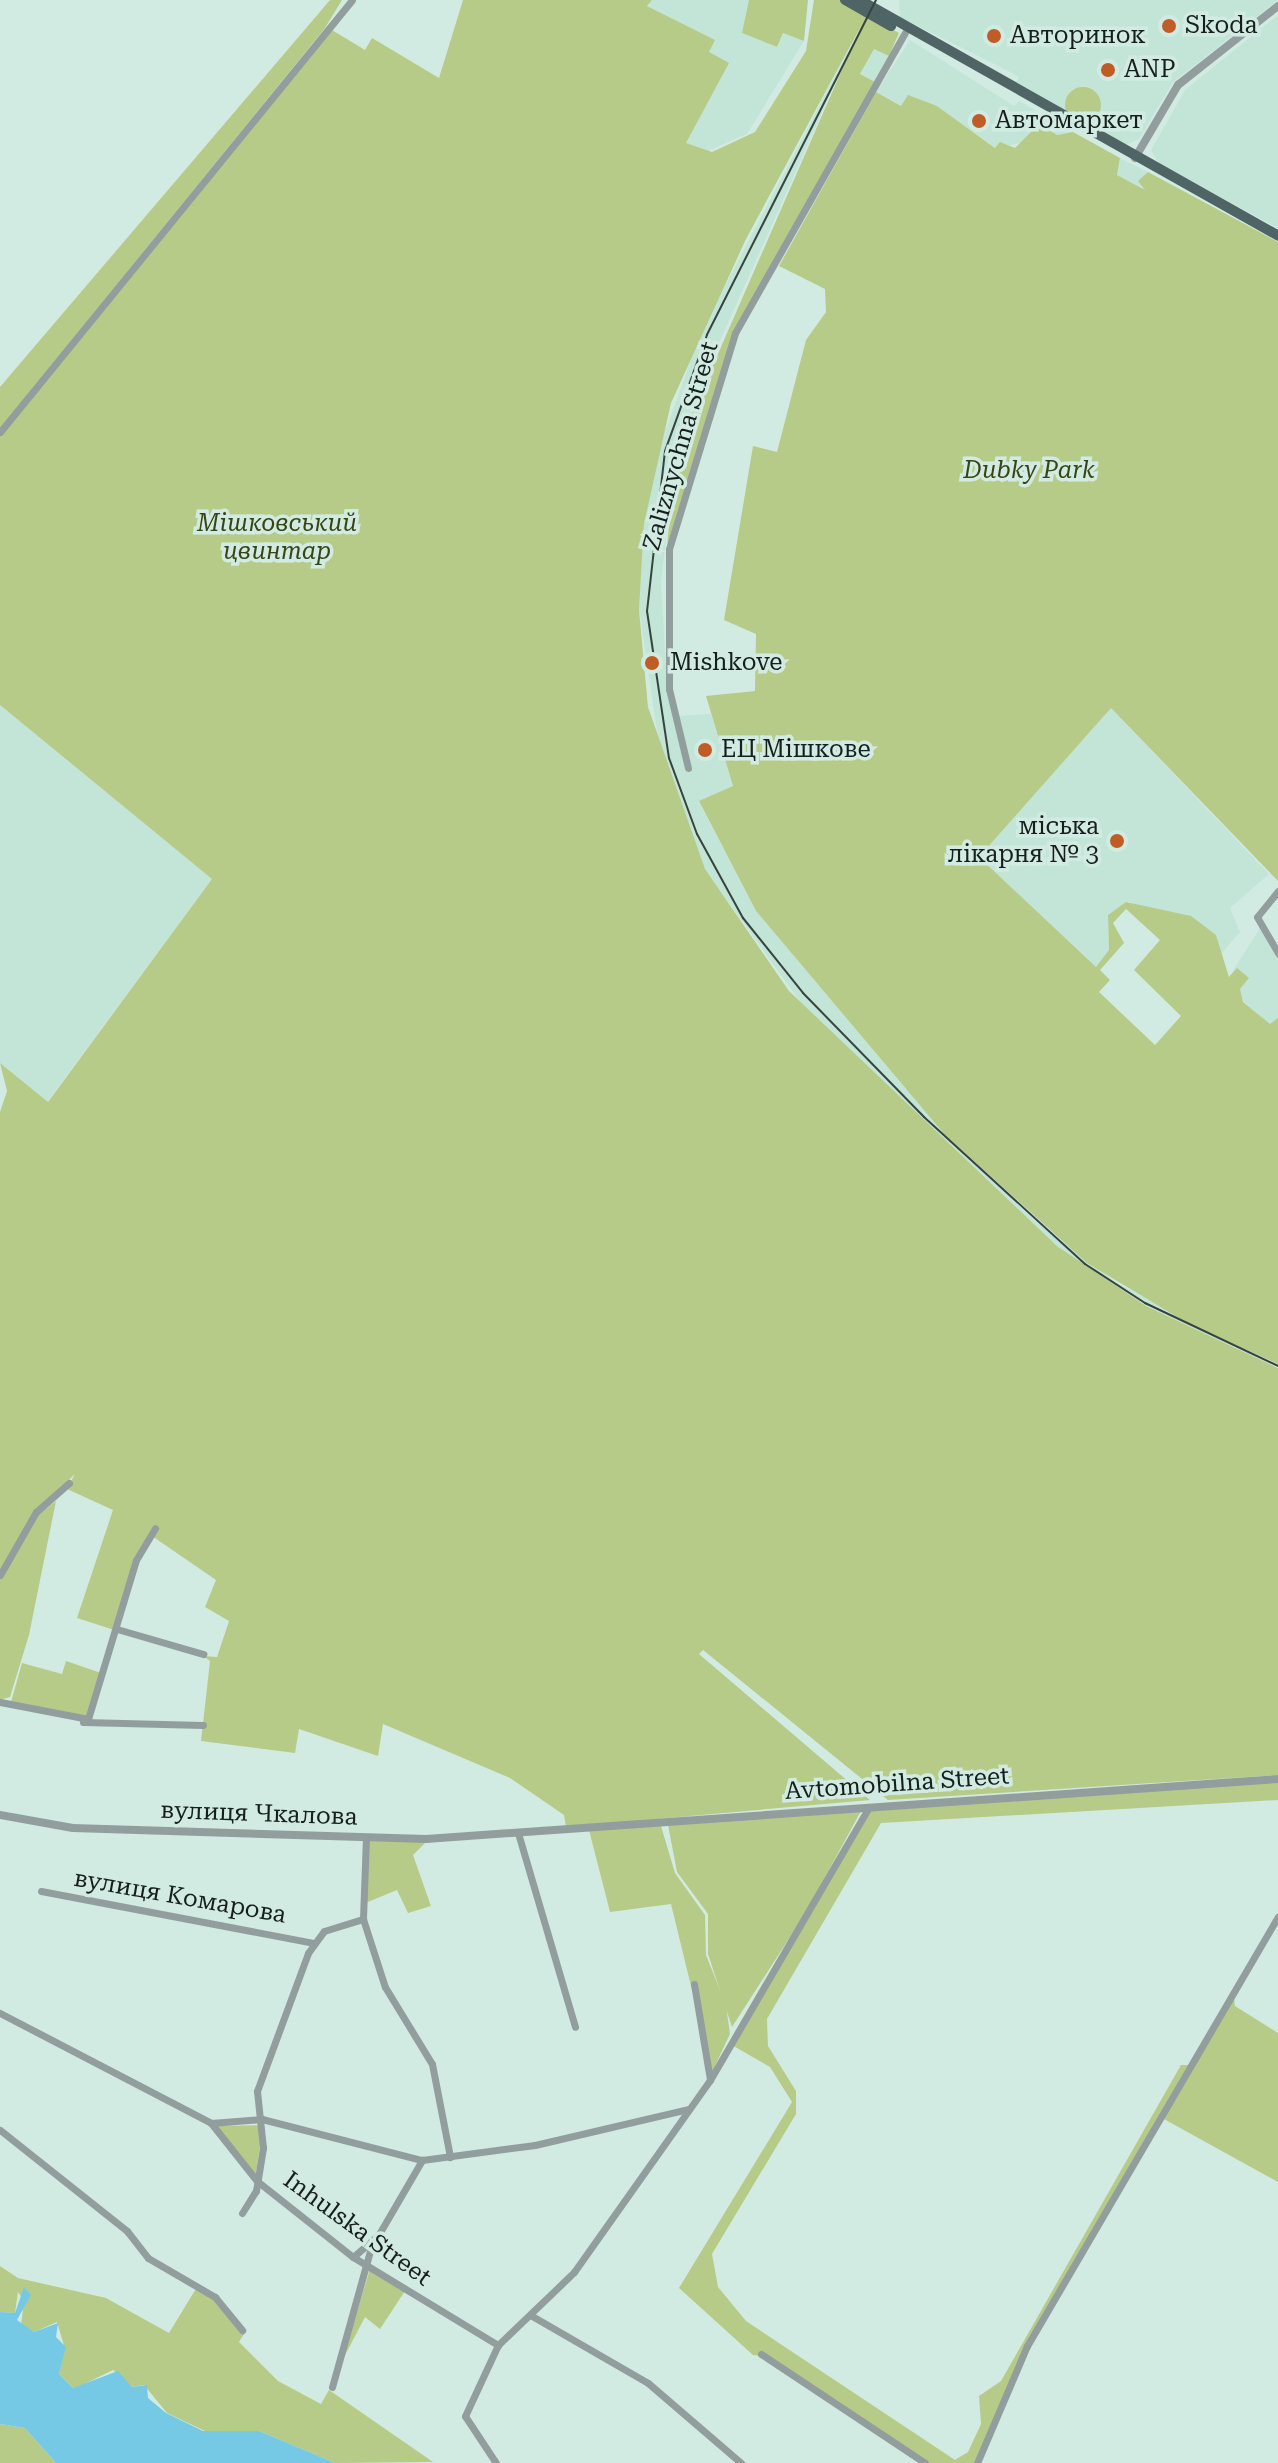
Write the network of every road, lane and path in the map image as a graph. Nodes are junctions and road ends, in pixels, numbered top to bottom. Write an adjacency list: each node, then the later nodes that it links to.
1 (352, 0): 8 (street)
2 (845, 0): 5 (main road)
3 (860, 0): 5 (main road)
4 (1278, 6): 6 (street)
5 (908, 33): 6 (main road); 9 (street, Zaliznychna Street)
6 (1135, 158): 7 (main road)
7 (1278, 236)
8 (0, 432)
9 (688, 768)
10 (1278, 891): 11 (street)
11 (1278, 953)
12 (69, 1483): 14 (street)
13 (155, 1528): 15 (street)
14 (0, 1575)
15 (117, 1629): 16 (street); 18 (street)
16 (203, 1654)
17 (0, 1702): 18 (street)
18 (83, 1722): 19 (street)
19 (203, 1725)
20 (1278, 1779): 21 (street, Avtomobilna Street)
21 (870, 1805): 23 (street, Avtomobilna Street); 32 (street)
22 (0, 1815): 24 (street, вулиця Чкалова)
23 (518, 1833): 24 (street, вулиця Чкалова); 31 (street)
24 (366, 1837): 27 (street)
25 (41, 1891): 28 (street, вулиця Комарова)
26 (1278, 1917): 56 (street)
27 (363, 1919): 28 (street); 41 (street)
28 (313, 1943): 33 (street)
29 (694, 1984): 32 (street)
30 (1, 2017): 37 (street, Inhulska Street)
31 (575, 2027)
32 (710, 2080): 34 (street)
33 (256, 2105): 36 (street); 38 (street)
34 (689, 2109): 35 (street); 39 (street)
35 (666, 2110): 39 (street); 41 (street)
36 (262, 2119): 38 (street); 42 (street); 43 (street)
37 (211, 2123): 38 (street); 43 (street, Inhulska Street)
38 (244, 2123)
39 (676, 2126): 48 (street)
40 (0, 2130): 49 (street)
41 (450, 2157): 42 (street)
42 (422, 2160): 45 (street)
43 (257, 2181): 44 (street); 46 (street, Inhulska Street)
44 (242, 2213)
45 (372, 2244): 46 (street); 47 (street)
46 (353, 2257): 47 (street, Inhulska Street)
47 (367, 2267): 50 (street, Inhulska Street); 52 (street)
48 (532, 2316): 50 (street); 54 (street)
49 (242, 2330)
50 (498, 2345): 53 (street)
51 (761, 2354): 55 (street)
52 (332, 2387)
53 (496, 2463)
54 (741, 2463)
55 (925, 2463)
56 (977, 2463)

